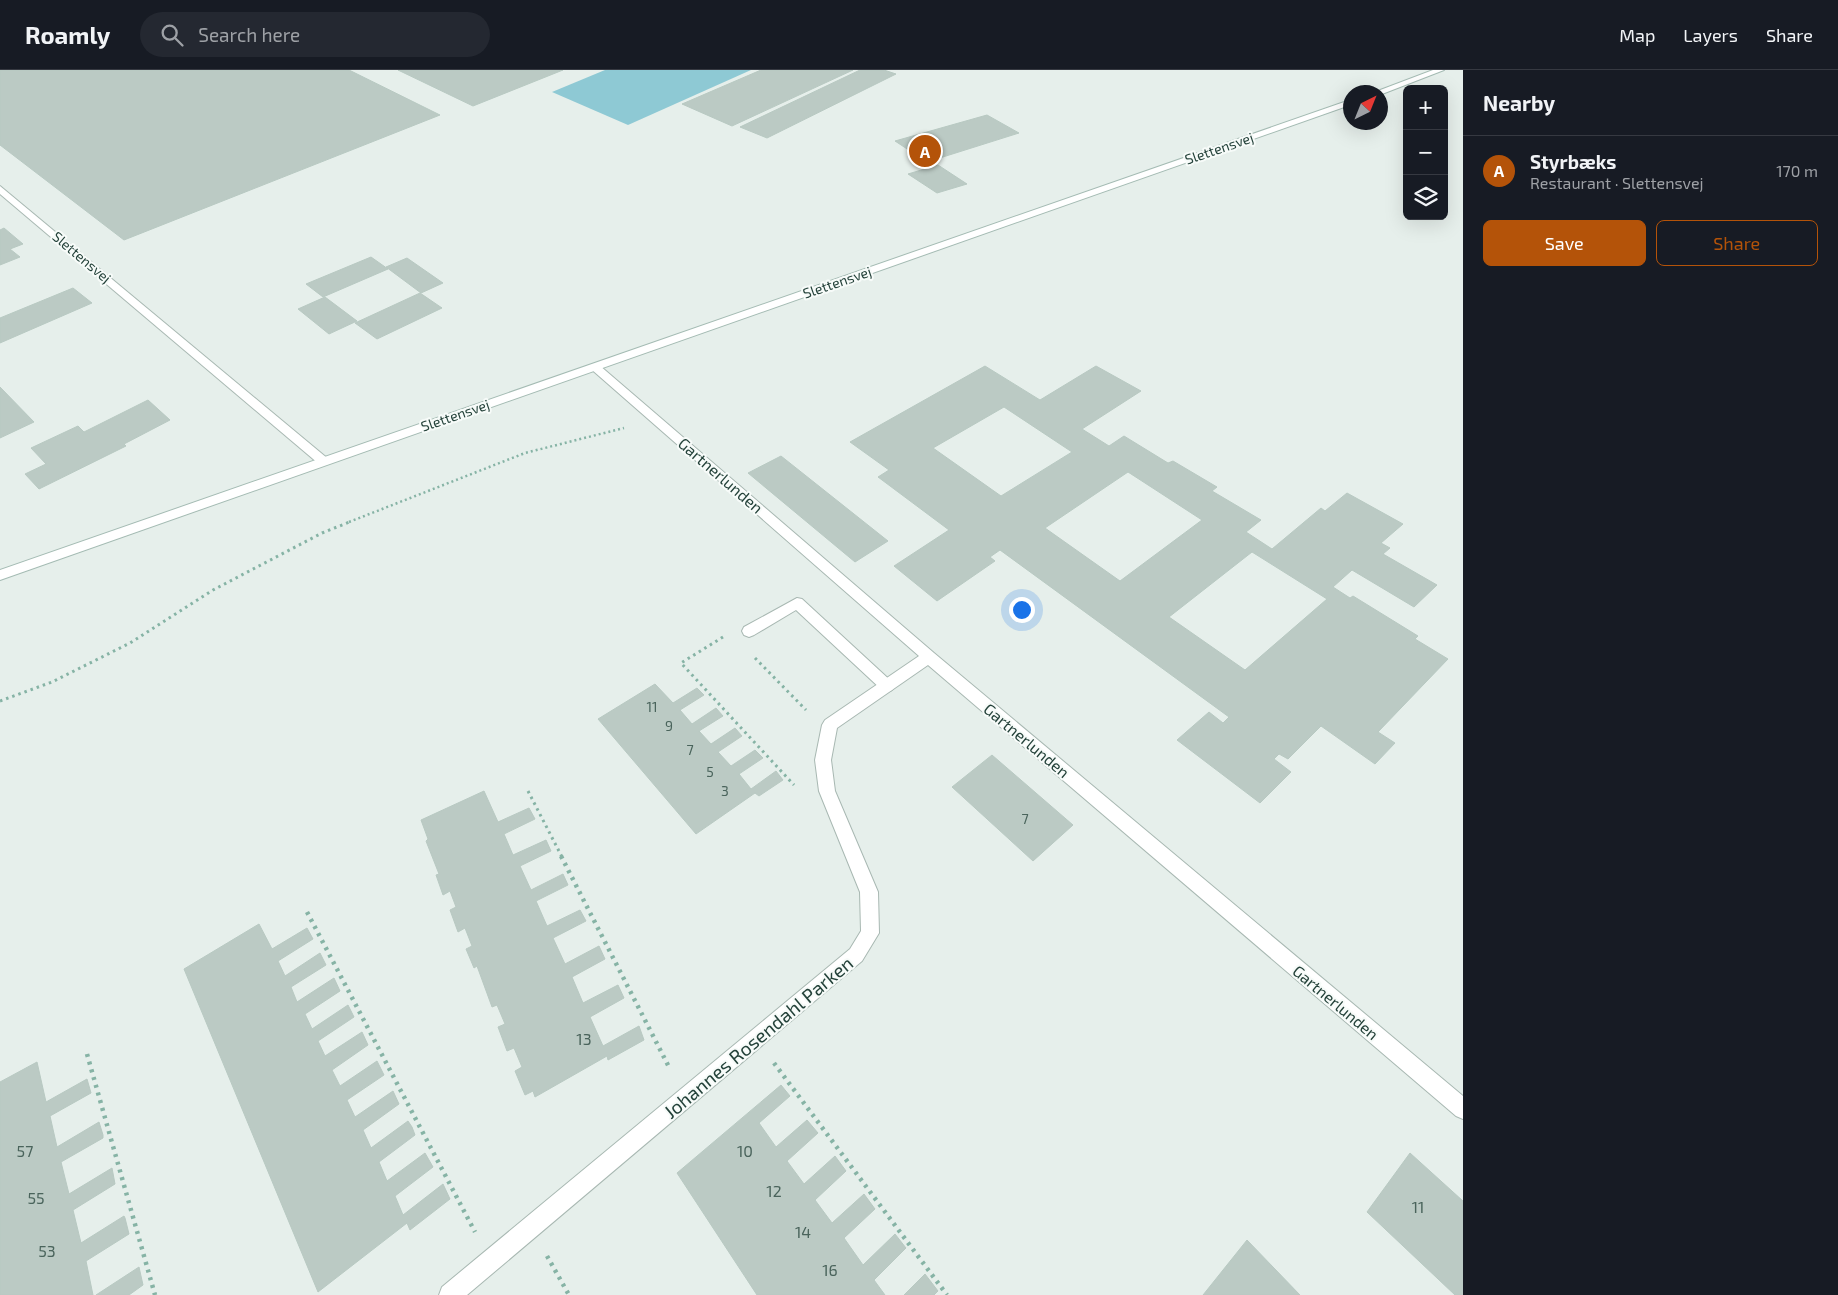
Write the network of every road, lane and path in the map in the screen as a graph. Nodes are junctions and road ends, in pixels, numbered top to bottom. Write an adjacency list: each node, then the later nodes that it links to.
1 (1440, 70): 2 (street)
2 (1388, 88)
3 (1343, 104): 5 (street, Slettensvej)
4 (0, 189): 7 (street, Slettensvej)
5 (595, 367): 6 (street, Gartnerlunden); 7 (street, Slettensvej)
6 (656, 419): 10 (street, Gartnerlunden); 12 (path)
7 (323, 461): 8 (street, Slettensvej)
8 (0, 575)
9 (749, 631): 11 (street); 13 (path); 14 (path)
10 (929, 657): 11 (street); 20 (street, Gartnerlunden)
11 (887, 686): 13 (street)
12 (0, 701)
13 (830, 726): 17 (street, Johannes Rosendahl Parken)
14 (796, 786)
15 (528, 791): 19 (path)
16 (307, 912): 22 (path)
17 (756, 1039): 19 (street, Johannes Rosendahl Parken); 26 (path)
18 (87, 1054): 23 (path)
19 (685, 1098): 21 (street, Johannes Rosendahl Parken)
20 (1463, 1109)
21 (530, 1227): 22 (street, Johannes Rosendahl Parken); 25 (path)
22 (490, 1261): 24 (street, Johannes Rosendahl Parken)
23 (155, 1295)
24 (450, 1295)
25 (569, 1295)
26 (947, 1295)

